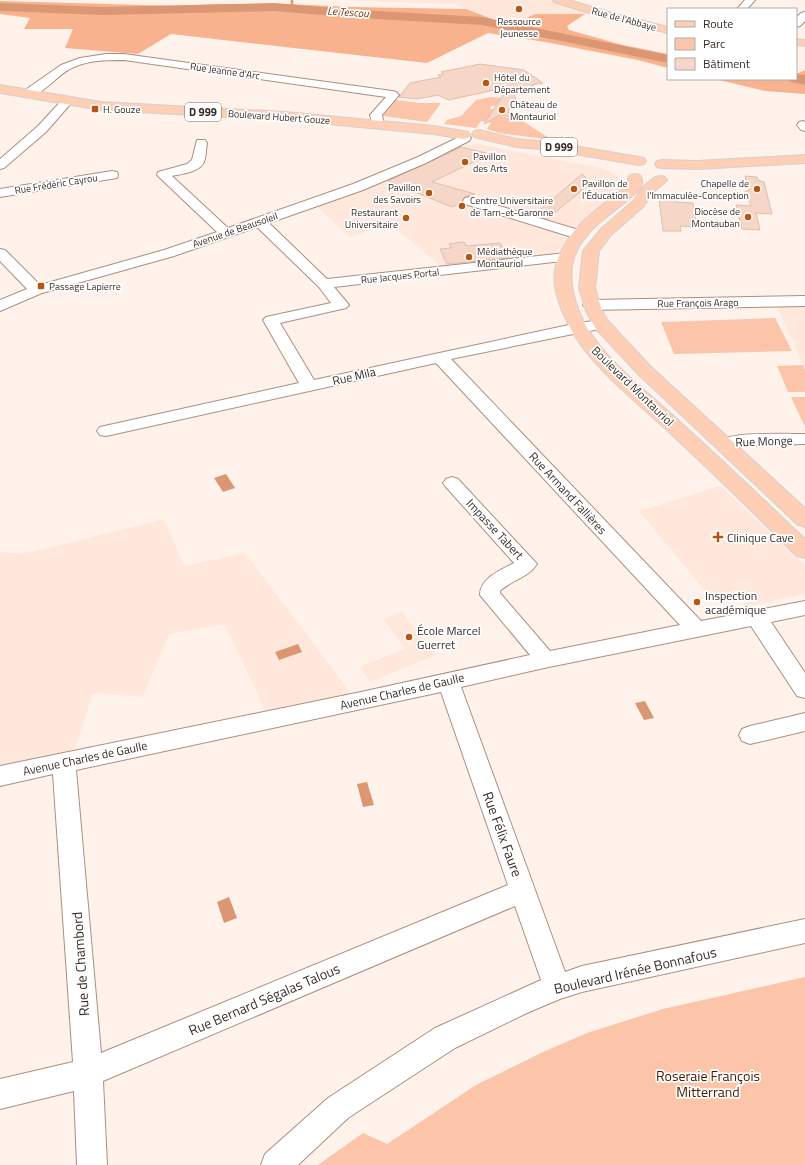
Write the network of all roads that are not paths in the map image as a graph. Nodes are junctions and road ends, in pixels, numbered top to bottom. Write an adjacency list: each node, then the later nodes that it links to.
1 (558, 0): 6 (main road, Rue de l'Abbaye)
2 (750, 0): 3 (street)
3 (743, 8)
4 (805, 15): 5 (street)
5 (797, 23)
6 (667, 30)
7 (0, 89): 8 (main road, Boulevard Hubert Gouze / D 999)
8 (27, 94): 9 (main road, Boulevard Hubert Gouze / D 999); 10 (street, Rue Jeanne d'Arc)
9 (67, 101): 10 (main road, Boulevard Hubert Gouze / D 999); 13 (street)
10 (381, 125): 11 (main road, Boulevard Hubert Gouze / D 999)
11 (471, 137): 15 (main road, Boulevard Hubert Gouze / D 999); 19 (main road, Boulevard Hubert Gouze / D 999); 22 (street, Avenue de Beausoleil)
12 (201, 143): 23 (street)
13 (5, 155): 16 (street)
14 (805, 159): 17 (main road)
15 (639, 161): 17 (main road, Boulevard Hubert Gouze); 19 (main road)
16 (0, 165)
17 (663, 173): 19 (main road, Boulevard Hubert Gouze); 30 (main road, Boulevard Montauriol)
18 (112, 174): 20 (street, Rue Frédéric Cayrou)
19 (630, 174): 24 (main road, Boulevard Montauriol)
20 (0, 193)
21 (470, 201): 24 (street)
22 (260, 222): 23 (street, Avenue de Beausoleil); 27 (street)
23 (226, 233): 28 (street, Avenue de Beausoleil)
24 (580, 235): 26 (main road, Boulevard Montauriol)
25 (0, 253): 28 (street)
26 (566, 257): 27 (street, Rue Jacques Portal); 33 (main road, Boulevard Montauriol)
27 (324, 284): 35 (street)
28 (37, 290): 31 (street, Avenue de Beausoleil)
29 (805, 301): 30 (street, Rue François Arago)
30 (591, 305): 32 (main road, Boulevard Montauriol)
31 (0, 306)
32 (602, 325): 33 (street, Rue Mila); 38 (main road, Boulevard Montauriol)
33 (578, 328): 34 (street, Rue Mila); 41 (main road, Boulevard Montauriol)
34 (440, 357): 35 (street, Rue Mila); 44 (street, Rue Armand Fallières)
35 (309, 386): 36 (street, Rue Mila)
36 (106, 431)
37 (805, 439): 38 (street, Rue Monge)
38 (723, 444): 40 (main road, Boulevard Montauriol)
39 (452, 483): 45 (street, Impasse Tabert)
40 (805, 520)
41 (805, 551)
42 (805, 608): 43 (street, Avenue Charles de Gaulle)
43 (756, 617): 44 (street, Avenue Charles de Gaulle); 47 (street)
44 (696, 629): 45 (street, Avenue Charles de Gaulle)
45 (544, 660): 46 (street, Avenue Charles de Gaulle)
46 (448, 681): 50 (street, Avenue Charles de Gaulle); 52 (street, Rue Félix Faure)
47 (805, 690)
48 (805, 722): 49 (street)
49 (750, 735)
50 (64, 763): 51 (street, Avenue Charles de Gaulle); 55 (street, Rue de Chambord)
51 (0, 776)
52 (523, 891): 54 (street, Rue Félix Faure); 55 (street, Rue Bernard Ségalas Talous)
53 (805, 931): 54 (street, Boulevard Irénée Bonnafous)
54 (557, 987): 58 (street, Boulevard Irénée Bonnafous)
55 (88, 1073): 56 (street, Rue Bernard Ségalas Talous); 57 (street, Rue de Chambord)
56 (0, 1094)
57 (92, 1165)
58 (276, 1165)

